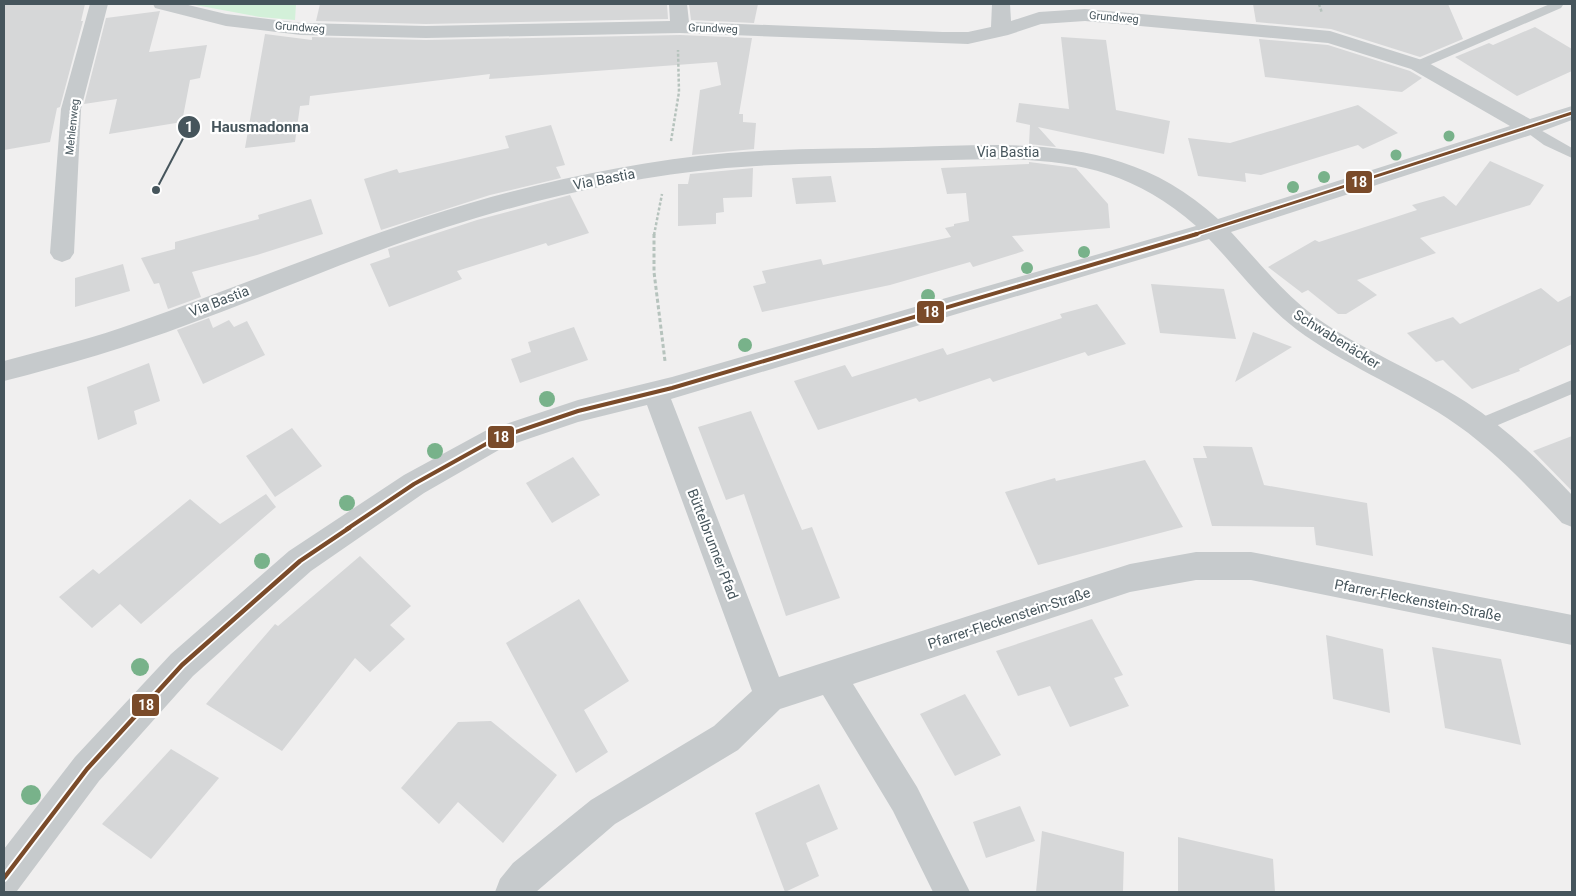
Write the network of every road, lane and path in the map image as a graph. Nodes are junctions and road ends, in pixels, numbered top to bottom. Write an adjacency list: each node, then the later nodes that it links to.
1 (99, 4): 16 (street, Mehlenweg)
2 (162, 4): 6 (street, Grundweg)
3 (678, 4): 6 (street, Grundweg)
4 (1001, 4): 7 (street)
5 (1557, 5): 9 (lane)
6 (680, 27): 7 (street, Grundweg)
7 (1001, 31): 9 (street, Grundweg)
8 (678, 48): 12 (path)
9 (1418, 65): 11 (street, Grundweg)
10 (1572, 113): 11 (street)
11 (1530, 128): 13 (lane); 15 (street)
12 (671, 143)
13 (1572, 153)
14 (663, 190): 17 (path)
15 (1214, 228): 18 (street, Via Bastia); 20 (street); 21 (street, Schwabenäcker)
16 (62, 253)
17 (664, 354)
18 (4, 371)
19 (1572, 388): 21 (lane)
20 (655, 392): 25 (street, Büttelbrunner Pfad); 26 (street)
21 (1479, 426): 22 (street, Schwabenäcker)
22 (1572, 514)
23 (1572, 630): 24 (street, Pfarrer-Fleckenstein-Straße)
24 (830, 676): 25 (street, Pfarrer-Fleckenstein-Straße); 28 (street)
25 (770, 696): 27 (street, Pfarrer-Fleckenstein-Straße)
26 (4, 878)
27 (513, 892)
28 (952, 892)

